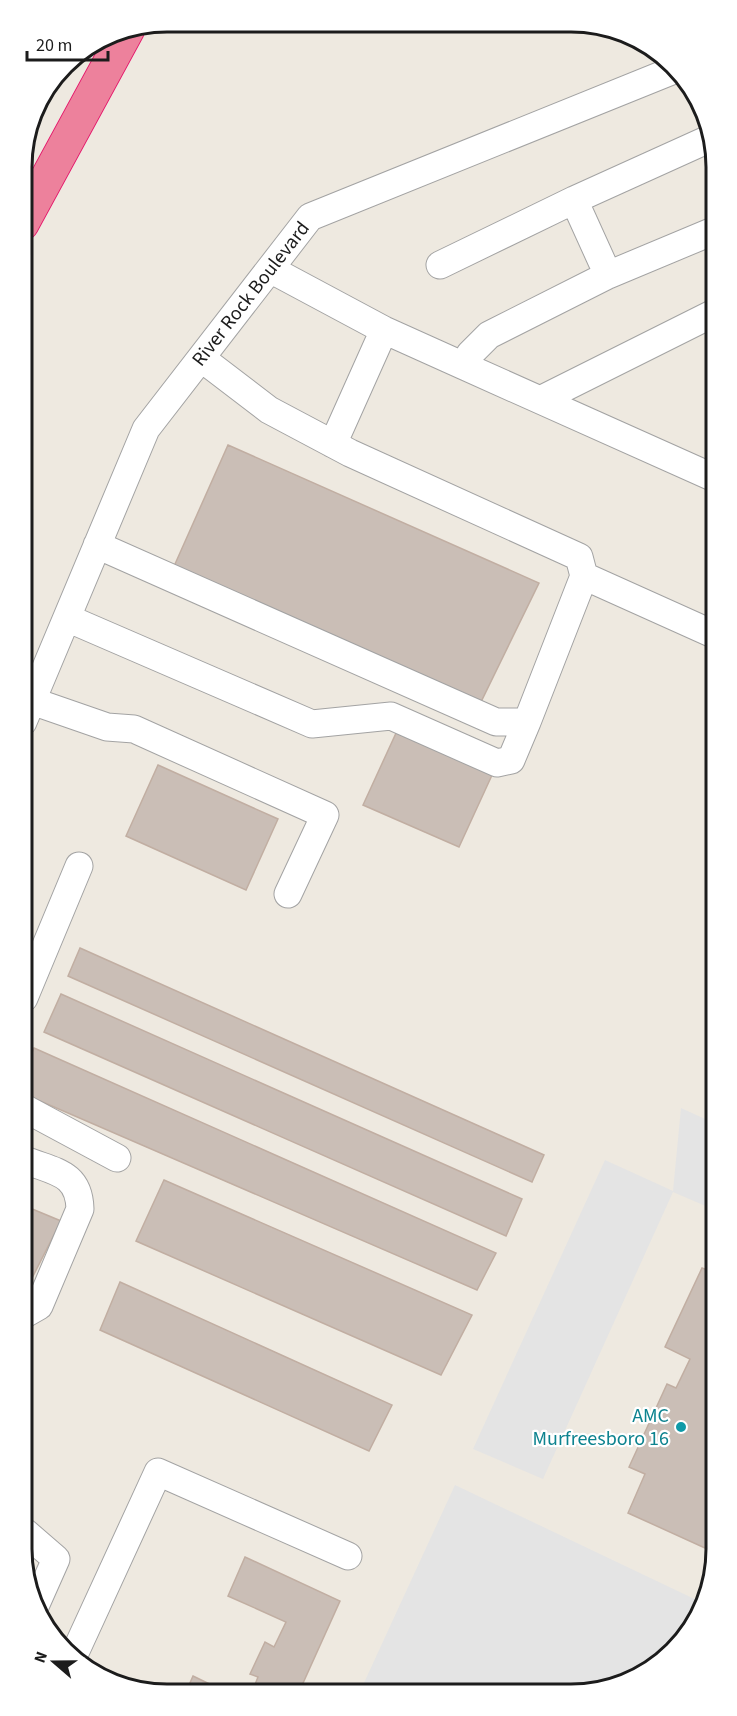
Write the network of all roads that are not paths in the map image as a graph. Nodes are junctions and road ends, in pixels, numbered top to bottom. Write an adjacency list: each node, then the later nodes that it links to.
1 (122, 39): 5 (highway)
2 (668, 73): 8 (street, River Rock Boulevard)
3 (703, 142): 4 (street)
4 (574, 200): 7 (street); 9 (street)
5 (32, 206)
6 (706, 234): 9 (street)
7 (440, 265)
8 (270, 269): 11 (street); 12 (street, River Rock Boulevard)
9 (608, 275): 13 (street)
10 (706, 317): 14 (street)
11 (384, 330): 13 (street); 15 (street)
12 (201, 358): 15 (street); 17 (street, River Rock Boulevard)
13 (464, 366): 14 (street)
14 (540, 400): 16 (street)
15 (333, 444): 18 (street)
16 (706, 470)
17 (97, 545): 19 (street, River Rock Boulevard); 23 (street)
18 (584, 576): 20 (street); 23 (street)
19 (67, 618): 21 (street, River Rock Boulevard); 23 (street)
20 (706, 631)
21 (32, 702)
22 (32, 713): 25 (street)
23 (527, 722)
24 (79, 866): 26 (street)
25 (288, 894)
26 (32, 979)
27 (32, 1112): 28 (street)
28 (117, 1158)
29 (32, 1163): 30 (street)
30 (32, 1310)
31 (32, 1538): 33 (street)
32 (348, 1556): 34 (street)
33 (40, 1595)
34 (84, 1633)

